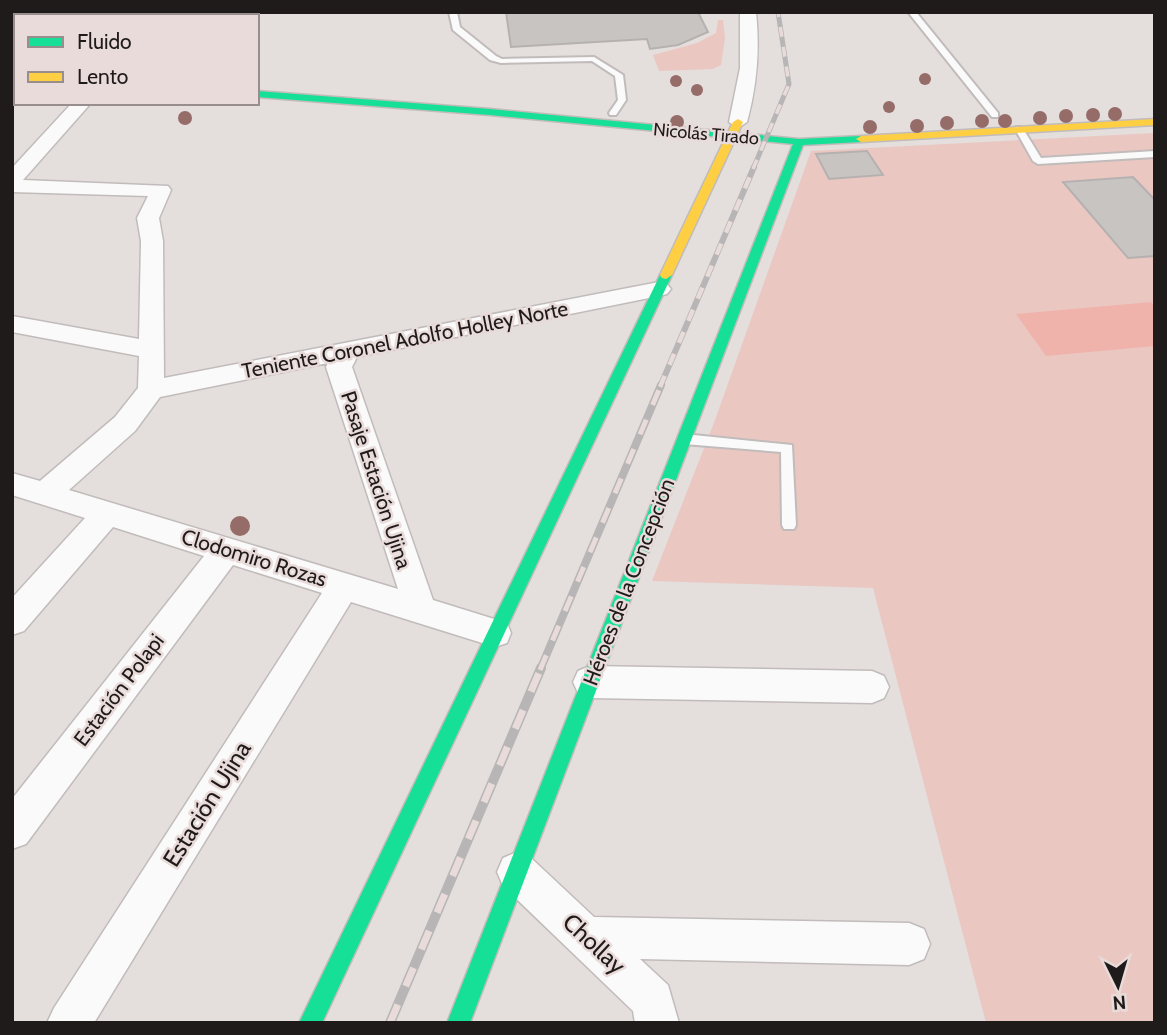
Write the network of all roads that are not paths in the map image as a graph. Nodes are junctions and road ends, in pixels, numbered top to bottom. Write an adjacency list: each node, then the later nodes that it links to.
1 (453, 12): 8 (lane)
2 (748, 12): 14 (street)
3 (912, 12): 9 (lane)
4 (259, 83): 8 (main road, Nicolás Tirado)
5 (259, 94): 13 (main road, Nicolás Tirado)
6 (80, 105): 20 (street)
7 (1155, 106): 9 (main road)
8 (613, 114): 14 (main road, Nicolás Tirado)
9 (995, 115): 10 (main road)
10 (955, 117)
11 (1155, 122): 15 (main road, Nicolás Tirado)
12 (836, 124): 14 (main road, Nicolás Tirado)
13 (644, 128): 14 (main road, Nicolás Tirado); 17 (main road)
14 (734, 130): 16 (main road, Nicolás Tirado); 22 (main road)
15 (1019, 130): 16 (main road, Nicolás Tirado); 18 (lane)
16 (799, 142): 28 (main road, Héroes de la Concepción)
17 (670, 144)
18 (1155, 154)
19 (701, 174): 22 (main road)
20 (12, 180)
21 (12, 186): 25 (street)
22 (706, 193): 23 (main road)
23 (659, 289): 26 (street, Teniente Coronel Adolfo Holley Norte); 37 (main road)
24 (12, 324): 25 (street)
25 (151, 350): 27 (street)
26 (346, 353): 27 (street, Teniente Coronel Adolfo Holley Norte); 35 (street, Pasaje Estación Ujina)
27 (151, 390): 30 (street)
28 (684, 439): 32 (lane); 38 (main road, Héroes de la Concepción)
29 (12, 484): 30 (street, Clodomiro Rozas)
30 (45, 494): 31 (street, Clodomiro Rozas)
31 (107, 513): 33 (street, Clodomiro Rozas); 36 (street)
32 (789, 526)
33 (226, 550): 34 (street, Clodomiro Rozas); 40 (street, Estación Polapi)
34 (344, 586): 35 (street, Clodomiro Rozas); 45 (street, Estación Ujina)
35 (419, 609): 37 (street, Clodomiro Rozas)
36 (12, 621)
37 (495, 633): 46 (main road)
38 (590, 682): 39 (street); 41 (main road, Héroes de la Concepción)
39 (872, 687)
40 (12, 830)
41 (517, 872): 42 (street, Chollay); 47 (main road, Héroes de la Concepción)
42 (586, 937): 43 (street); 44 (street, Chollay)
43 (909, 944)
44 (662, 1015)
45 (69, 1023)
46 (310, 1023)
47 (458, 1023)

